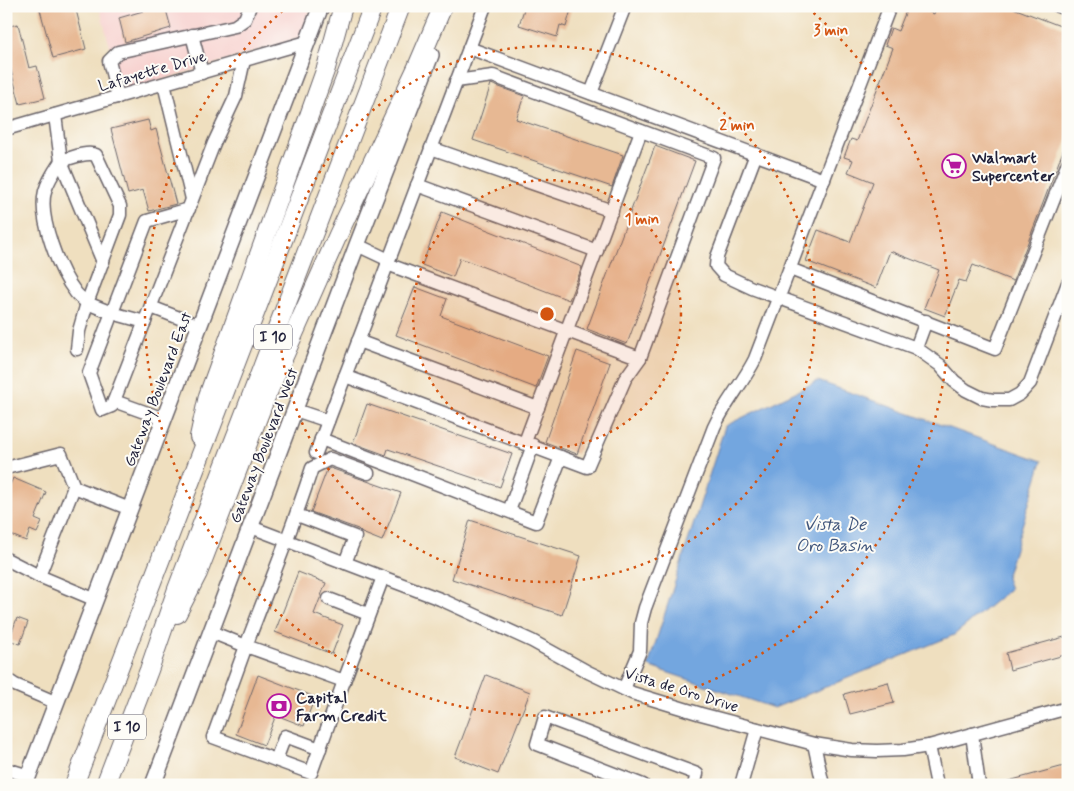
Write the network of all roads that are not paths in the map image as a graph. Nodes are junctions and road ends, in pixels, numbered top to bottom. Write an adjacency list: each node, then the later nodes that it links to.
1 (250, 6): 13 (street)
2 (321, 6): 14 (main road, Gateway Boulevard East)
3 (343, 6): 64 (highway)
4 (373, 6): 64 (highway, I 10)
5 (401, 6): 79 (highway, I 10)
6 (443, 6): 79 (highway)
7 (450, 6): 33 (main road, Gateway Boulevard West)
8 (485, 6): 15 (street)
9 (625, 6): 20 (street)
10 (890, 6): 29 (street)
11 (1058, 6): 12 (street)
12 (1068, 10)
13 (192, 35): 17 (street); 21 (street)
14 (307, 42): 16 (street, Lafayette Drive); 45 (main road, Gateway Boulevard East)
15 (469, 48): 18 (street); 20 (street)
16 (244, 60): 17 (street, Lafayette Drive); 31 (street)
17 (202, 72): 19 (street, Lafayette Drive)
18 (456, 81): 24 (street); 25 (street)
19 (164, 84): 21 (street, Lafayette Drive); 31 (street)
20 (591, 93): 26 (street)
21 (118, 97): 22 (street, Lafayette Drive)
22 (55, 115): 23 (street, Lafayette Drive); 27 (street)
23 (6, 129)
24 (642, 131): 32 (street); 50 (street)
25 (431, 148): 30 (street); 32 (street)
26 (756, 154): 29 (street); 39 (street)
27 (61, 161): 35 (street); 35 (street); 40 (street)
28 (1068, 163): 43 (street)
29 (824, 180): 37 (street)
30 (417, 186): 34 (street); 36 (street)
31 (191, 204): 41 (street); 42 (street)
32 (612, 211): 34 (street)
33 (357, 246): 36 (street); 54 (main road, Gateway Boulevard West)
34 (597, 251): 46 (street)
35 (104, 262): 40 (street)
36 (388, 262): 46 (street); 47 (street)
37 (790, 268): 39 (street); 43 (street)
38 (1068, 283): 48 (street)
39 (778, 297): 48 (street); 82 (street)
40 (87, 303): 42 (street); 49 (street)
41 (151, 306): 44 (street); 45 (street)
42 (112, 313): 44 (street); 52 (street)
43 (926, 321): 48 (street)
44 (145, 322): 52 (street)
45 (200, 326): 55 (main road, Gateway Boulevard East)
46 (567, 330): 50 (street); 53 (street)
47 (358, 341): 51 (street); 53 (street)
48 (916, 348)
49 (77, 349)
50 (640, 358): 60 (street)
51 (345, 376): 56 (street); 58 (street)
52 (114, 401): 55 (street)
53 (538, 408): 58 (street)
54 (295, 410): 56 (street); 68 (main road, Gateway Boulevard West)
55 (164, 419): 65 (main road, Gateway Boulevard East)
56 (328, 421): 57 (street)
57 (321, 439): 59 (street); 66 (street)
58 (529, 444): 60 (street); 66 (street)
59 (316, 453)
60 (561, 456): 66 (street)
61 (6, 468): 63 (street)
62 (368, 473): 67 (street)
63 (74, 487): 65 (street); 72 (street)
64 (186, 495): 93 (highway, I 10)
65 (130, 509): 75 (main road, Gateway Boulevard East)
66 (509, 511)
67 (297, 515): 69 (street); 71 (street)
68 (251, 527): 69 (street, Vista de Oro Drive); 77 (main road, Gateway Boulevard West)
69 (286, 540): 71 (street, Vista de Oro Drive); 78 (street)
70 (6, 559): 72 (street)
71 (345, 563): 73 (street, Vista de Oro Drive)
72 (40, 576): 75 (street)
73 (383, 577): 76 (street); 82 (street, Vista de Oro Drive)
74 (329, 599): 76 (street)
75 (96, 600): 83 (main road, Gateway Boulevard East)
76 (368, 614): 81 (street)
77 (210, 632): 78 (street); 95 (main road, Gateway Boulevard West)
78 (246, 646): 81 (street); 90 (street)
79 (149, 670): 94 (highway, I 10)
80 (6, 679): 83 (street)
81 (344, 681): 89 (street)
82 (624, 689): 85 (street, Vista de Oro Drive)
83 (57, 703): 92 (main road, Gateway Boulevard East)
84 (1068, 708): 86 (street, Vista de Oro Drive)
85 (757, 729): 87 (street, Vista de Oro Drive); 98 (street)
86 (972, 734): 88 (street, Vista de Oro Drive); 101 (street)
87 (814, 744): 88 (street, Vista de Oro Drive); 99 (street)
88 (929, 746): 100 (street)
89 (320, 749): 90 (street); 90 (street)
90 (276, 760)
91 (6, 769): 92 (street)
92 (27, 781)
93 (74, 785)
94 (105, 785)
95 (152, 785)
96 (643, 785): 97 (street)
97 (694, 785)
98 (741, 785)
99 (823, 785)
100 (937, 785)
101 (978, 785)

